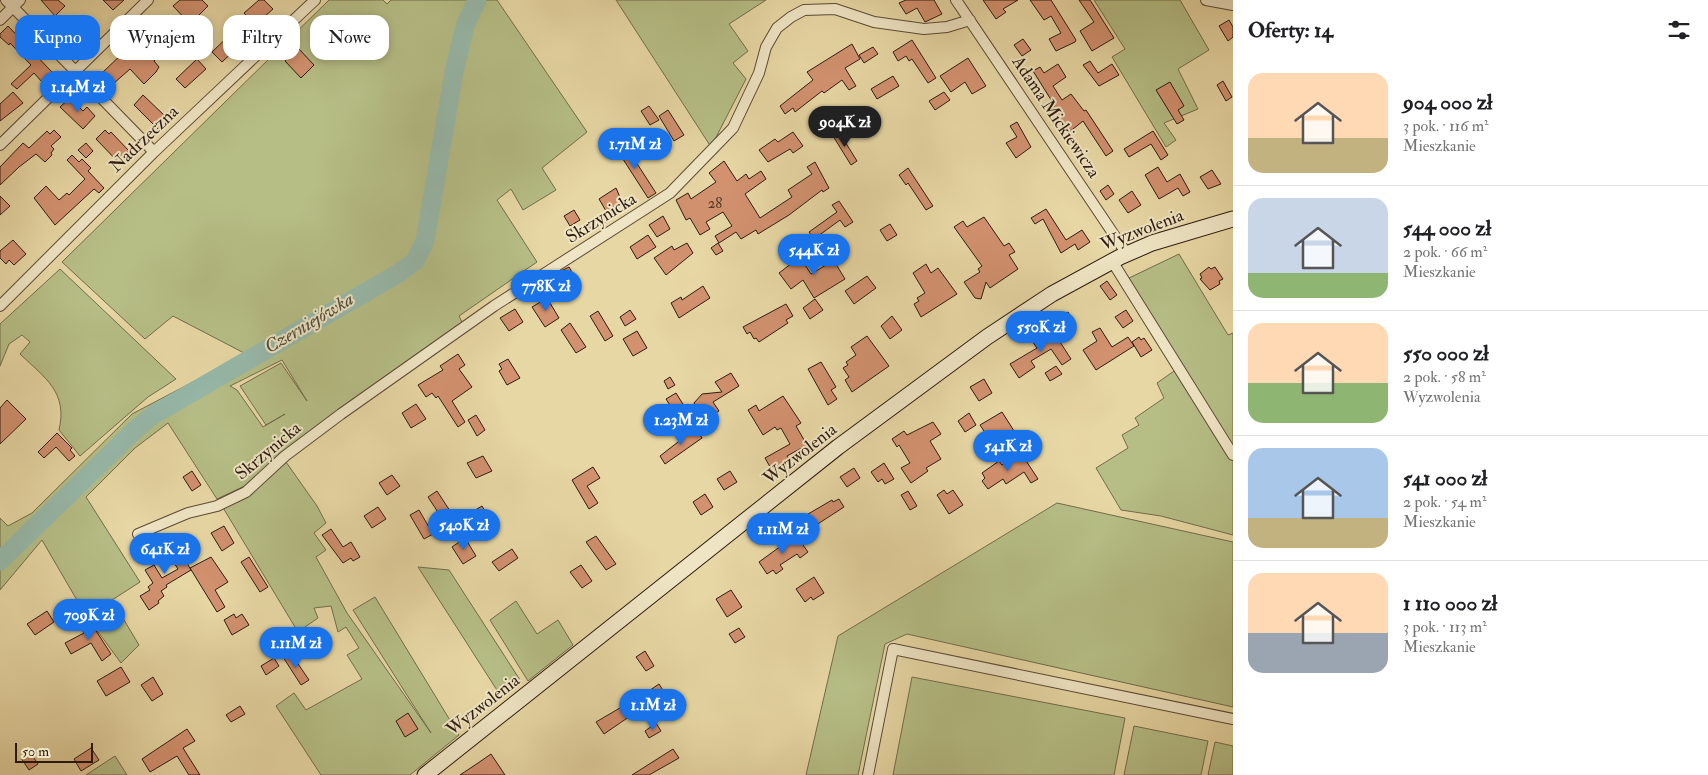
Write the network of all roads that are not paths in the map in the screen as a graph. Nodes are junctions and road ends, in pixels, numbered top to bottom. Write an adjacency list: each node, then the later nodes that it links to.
1 (148, 0): 11 (street)
2 (315, 0): 13 (street, Nadrzeczna)
3 (809, 0): 8 (street)
4 (956, 0): 10 (street, Adama Mickiewicza)
5 (1206, 0): 7 (street)
6 (13, 2): 9 (street); 11 (street)
7 (1233, 5)
8 (804, 10): 10 (street); 19 (street, Skrzynicka)
9 (0, 20)
10 (970, 20): 15 (street, Adama Mickiewicza)
11 (75, 71): 12 (street); 13 (street)
12 (0, 145)
13 (154, 152): 17 (street, Nadrzeczna)
14 (1233, 219): 15 (street, Wyzwolenia)
15 (1127, 254): 16 (street, Wyzwolenia)
16 (1112, 261): 18 (street); 21 (street, Wyzwolenia)
17 (0, 306)
18 (1233, 455)
19 (138, 534)
20 (1233, 719): 22 (street)
21 (425, 775)
22 (868, 775)

